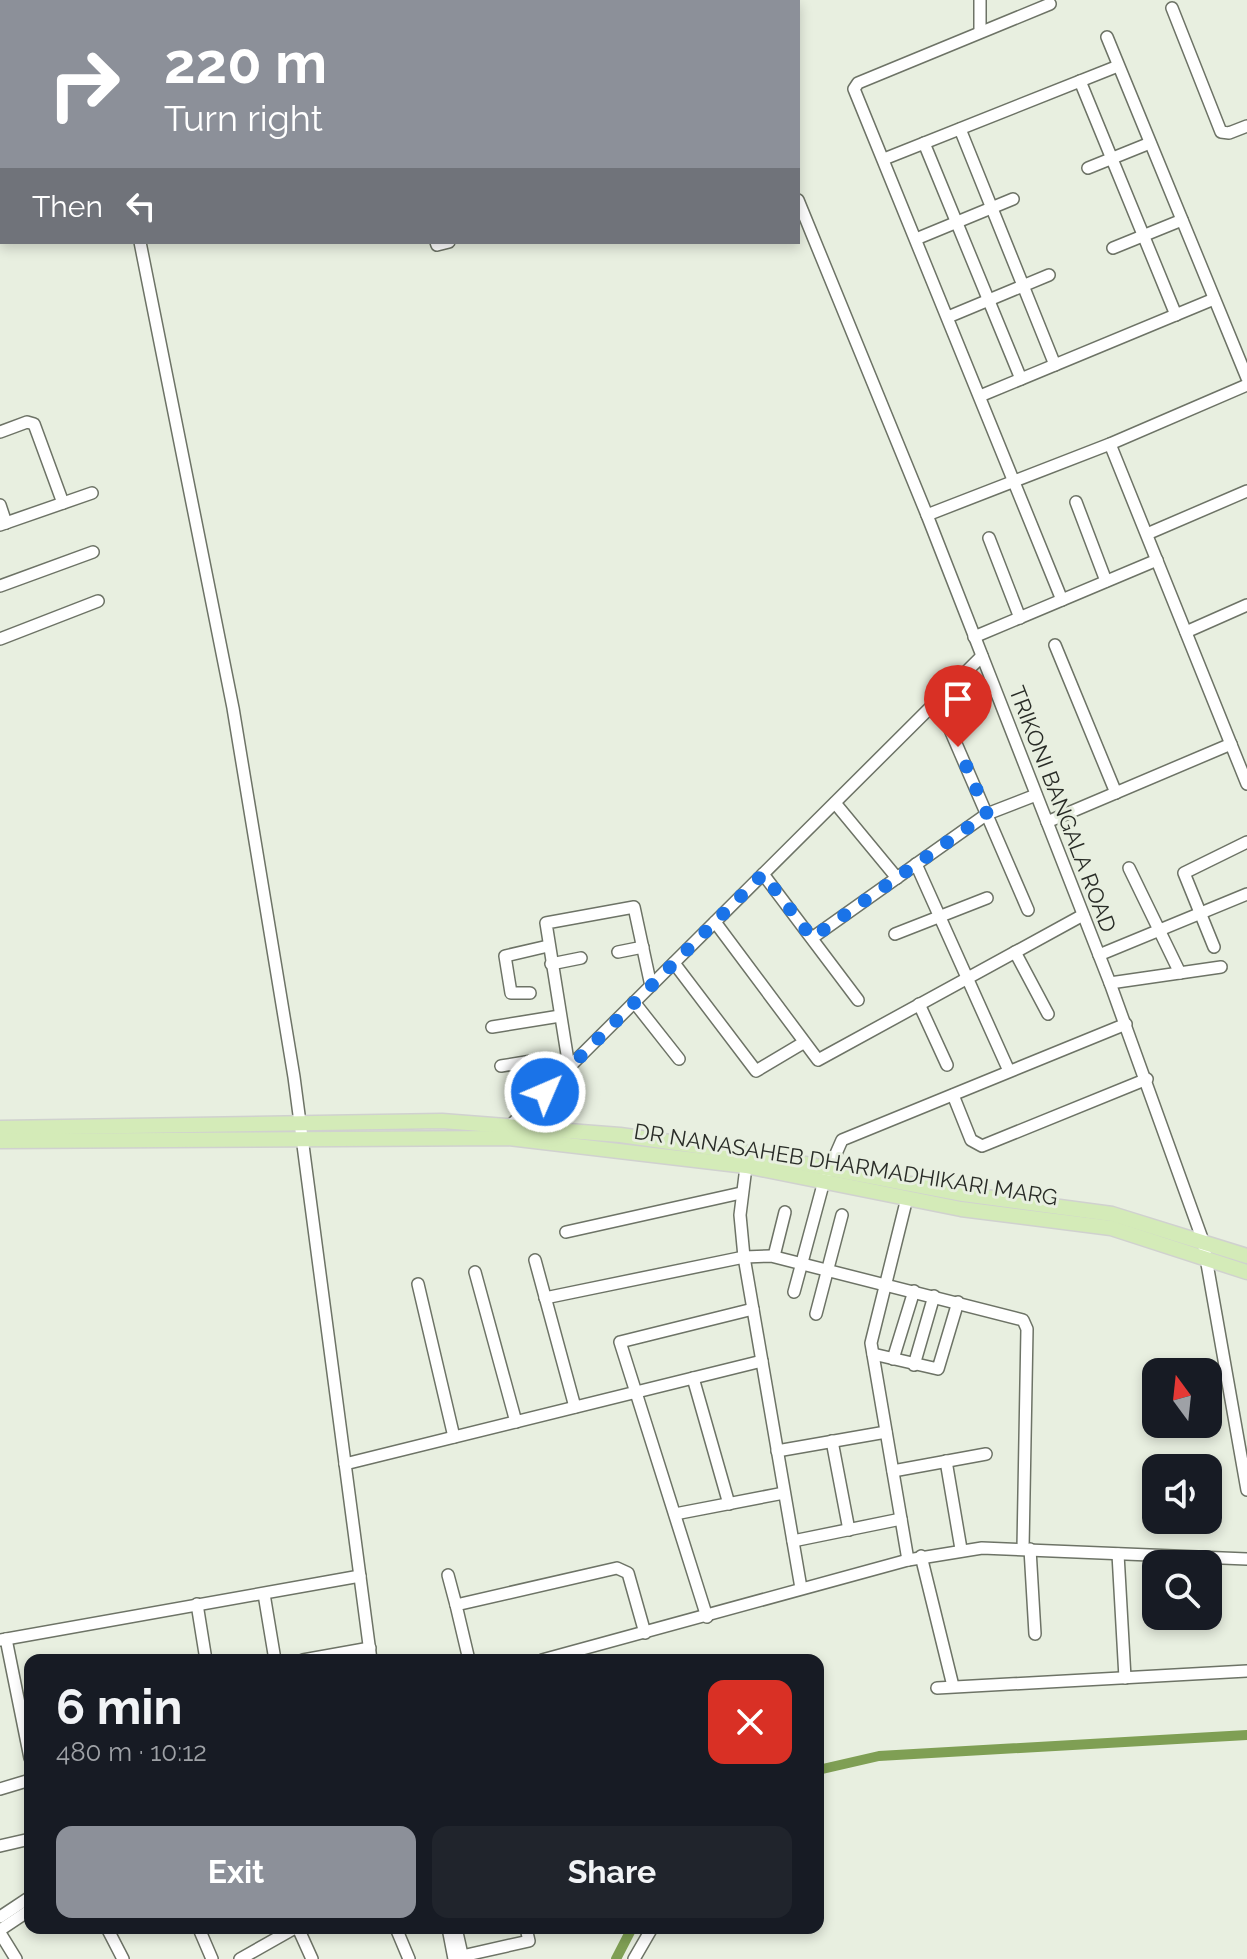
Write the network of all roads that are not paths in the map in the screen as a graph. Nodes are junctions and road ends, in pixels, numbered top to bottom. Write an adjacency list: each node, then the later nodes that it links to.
1 (980, 0): 4 (street)
2 (1050, 4): 4 (street)
3 (1172, 8): 8 (street)
4 (980, 31): 13 (street)
5 (1107, 37): 6 (street)
6 (1118, 66): 7 (street); 11 (street)
7 (1080, 81): 9 (street); 12 (street)
8 (1247, 126)
9 (960, 129): 10 (street); 17 (street)
10 (924, 143): 13 (street); 19 (street)
11 (1150, 143): 12 (street); 18 (street)
12 (1112, 158): 14 (street); 20 (street)
13 (884, 159): 21 (street)
14 (1088, 168)
15 (1013, 199): 17 (street)
16 (800, 205): 43 (street, TRIKONI BANGALA ROAD)
17 (992, 208): 19 (street); 25 (street)
18 (1182, 220): 20 (street); 26 (street)
19 (956, 222): 21 (street); 27 (street)
20 (1143, 235): 23 (street); 28 (street)
21 (916, 239): 29 (street)
22 (140, 244): 115 (street)
23 (1113, 248)
24 (1049, 275): 25 (street)
25 (1023, 286): 27 (street); 30 (street)
26 (1214, 299): 28 (street); 31 (street)
27 (989, 300): 29 (street); 32 (street)
28 (1176, 315): 30 (street)
29 (948, 317): 34 (street)
30 (1055, 365): 32 (street)
31 (1247, 378)
32 (1021, 379): 34 (street)
33 (1247, 385): 36 (street)
34 (980, 396): 37 (street)
35 (0, 432): 41 (street)
36 (1110, 444): 37 (street); 45 (street)
37 (1014, 481): 43 (street); 51 (street)
38 (1247, 491): 45 (street)
39 (92, 493): 41 (street)
40 (1076, 502): 49 (street)
41 (63, 503): 44 (street)
42 (0, 505): 44 (street)
43 (927, 515): 56 (street, TRIKONI BANGALA ROAD)
44 (3, 524)
45 (1147, 534): 48 (street)
46 (989, 538): 54 (street)
47 (93, 552): 50 (street)
48 (1157, 560): 49 (street); 55 (street)
49 (1106, 581): 51 (street)
50 (0, 586)
51 (1062, 600): 54 (street)
52 (98, 601): 57 (street)
53 (1247, 605): 55 (street)
54 (1020, 618): 56 (street)
55 (1186, 632): 61 (street)
56 (974, 637): 59 (street, TRIKONI BANGALA ROAD)
57 (0, 639)
58 (1055, 645): 64 (street)
59 (982, 656): 65 (street, TRIKONI BANGALA ROAD); 66 (street)
60 (948, 725): 67 (street)
61 (1231, 744): 62 (street); 64 (street)
62 (1244, 770): 63 (street)
63 (1247, 784)
64 (1116, 793): 68 (street)
65 (1036, 795): 67 (street); 68 (street, TRIKONI BANGALA ROAD)
66 (835, 803): 72 (street); 73 (street)
67 (987, 814): 70 (street); 76 (street)
68 (1047, 822): 78 (street, TRIKONI BANGALA ROAD)
69 (1247, 842): 77 (street)
70 (916, 864): 73 (street); 79 (street)
71 (1129, 868): 81 (street)
72 (763, 874): 80 (street); 83 (street)
73 (897, 878): 83 (street)
74 (1247, 894): 77 (street)
75 (987, 898): 79 (street)
76 (1028, 910)
77 (1199, 913): 81 (street); 86 (street)
78 (1083, 915): 88 (street); 89 (street, TRIKONI BANGALA ROAD)
79 (940, 916): 82 (street); 95 (street)
80 (715, 922): 91 (street); 106 (street)
81 (1159, 930): 89 (street); 94 (street)
82 (895, 934)
83 (812, 938): 99 (street)
84 (548, 946): 85 (street); 92 (street); 98 (street)
85 (643, 947): 87 (street); 97 (street)
86 (1214, 947)
87 (618, 952)
88 (1015, 952): 95 (street); 102 (street)
89 (1099, 955): 96 (street, TRIKONI BANGALA ROAD)
90 (581, 958): 92 (street)
91 (674, 963): 97 (street); 106 (street)
92 (551, 964): 103 (street)
93 (1221, 967): 94 (street)
94 (1180, 973): 96 (street)
95 (968, 978): 101 (street); 111 (street)
96 (1110, 983): 104 (street, TRIKONI BANGALA ROAD)
97 (651, 986): 100 (street)
98 (530, 993)
99 (858, 1000)
100 (634, 1002): 107 (street); 110 (street)
101 (919, 1004): 106 (street); 108 (street)
102 (1048, 1014)
103 (560, 1016): 105 (street); 110 (street)
104 (1126, 1024): 111 (street); 112 (street, TRIKONI BANGALA ROAD)
105 (492, 1027)
106 (803, 1043)
107 (679, 1059)
108 (947, 1065)
109 (501, 1066): 110 (street)
110 (565, 1071): 116 (street)
111 (1009, 1071): 113 (street)
112 (1147, 1079): 113 (street); 125 (street, TRIKONI BANGALA ROAD)
113 (953, 1095): 119 (street)
114 (0, 1128): 115 (main road, DR NANASAHEB DHARMADHIKARI MARG)
115 (301, 1130): 116 (main road, DR NANASAHEB DHARMADHIKARI MARG); 117 (main road, DR NANASAHEB DHARMADHIKARI MARG); 159 (street)
116 (510, 1131): 118 (main road, DR NANASAHEB DHARMADHIKARI MARG)
117 (0, 1141)
118 (747, 1160): 119 (main road, DR NANASAHEB DHARMADHIKARI MARG); 120 (street)
119 (826, 1174): 121 (main road, DR NANASAHEB DHARMADHIKARI MARG); 125 (main road, DR NANASAHEB DHARMADHIKARI MARG); 131 (street)
120 (741, 1193): 124 (street); 128 (street)
121 (907, 1198): 129 (main road, DR NANASAHEB DHARMADHIKARI MARG); 135 (street)
122 (785, 1212): 126 (street)
123 (842, 1215): 132 (street)
124 (566, 1232)
125 (1203, 1241): 127 (main road, DR NANASAHEB DHARMADHIKARI MARG); 129 (street, TRIKONI BANGALA ROAD)
126 (774, 1256): 128 (street); 131 (street)
127 (1247, 1256)
128 (744, 1257): 140 (street); 142 (street)
129 (1206, 1259): 134 (main road, DR NANASAHEB DHARMADHIKARI MARG); 151 (street, TRIKONI BANGALA ROAD)
130 (535, 1260): 140 (street)
131 (802, 1261): 132 (street); 138 (street)
132 (827, 1268): 135 (street); 143 (street)
133 (475, 1272): 152 (street)
134 (1247, 1272)
135 (886, 1283): 137 (street); 144 (street)
136 (418, 1284): 154 (street)
137 (914, 1291): 139 (street); 145 (street)
138 (794, 1292)
139 (934, 1296): 141 (street); 147 (street)
140 (545, 1298): 150 (street)
141 (958, 1302): 147 (street); 169 (street)
142 (753, 1309): 146 (street); 149 (street)
143 (816, 1314)
144 (873, 1354): 145 (street); 153 (street)
145 (893, 1359): 147 (street)
146 (762, 1361): 148 (street); 156 (street)
147 (914, 1365)
148 (693, 1378): 149 (street); 163 (street)
149 (636, 1392): 150 (street); 164 (street)
150 (575, 1407): 152 (street)
151 (1241, 1420): 161 (street, TRIKONI BANGALA ROAD)
152 (516, 1422): 154 (street)
153 (886, 1432): 155 (street); 160 (street)
154 (454, 1437): 159 (street)
155 (832, 1441): 156 (street); 166 (street)
156 (777, 1451): 162 (street)
157 (986, 1454): 158 (street)
158 (946, 1461): 160 (street); 168 (street)
159 (345, 1464): 175 (street)
160 (893, 1471): 165 (street)
161 (1247, 1490)
162 (784, 1493): 163 (street); 167 (street)
163 (729, 1504): 164 (street)
164 (675, 1514): 180 (street)
165 (901, 1519): 166 (street); 173 (street)
166 (849, 1530): 167 (street)
167 (793, 1541): 176 (street)
168 (961, 1549): 169 (street); 171 (street)
169 (1027, 1549): 170 (street); 182 (street)
170 (1118, 1554): 172 (street); 190 (street)
171 (921, 1556): 173 (street); 191 (street)
172 (1247, 1559)
173 (908, 1560): 176 (street)
174 (448, 1575): 179 (street)
175 (360, 1576): 177 (street); 186 (street)
176 (801, 1588): 180 (street)
177 (264, 1594): 178 (street); 185 (street)
178 (197, 1604): 183 (street); 184 (street)
179 (456, 1605): 181 (street); 187 (street)
180 (707, 1617): 181 (street)
181 (645, 1633): 188 (street)
182 (1035, 1634)
183 (3, 1639): 193 (street)
184 (205, 1654)
185 (274, 1654)
186 (370, 1654)
187 (468, 1654)
188 (584, 1654)
189 (1247, 1671): 190 (street)
190 (1125, 1678): 191 (street)
191 (953, 1686): 192 (street)
192 (937, 1688)
193 (24, 1712)
194 (24, 1782): 195 (street)
195 (0, 1789)
196 (24, 1840): 197 (street)
197 (0, 1846)
198 (24, 1901): 200 (street)
199 (24, 1914): 201 (street)
200 (0, 1917)
201 (0, 1931): 212 (street)
202 (110, 1934): 213 (street)
203 (201, 1934): 214 (street)
204 (286, 1934): 215 (street)
205 (300, 1934): 216 (street)
206 (399, 1934): 217 (street)
207 (450, 1934): 211 (street)
208 (457, 1934): 211 (street)
209 (527, 1934): 211 (street)
210 (649, 1934): 218 (street)
211 (460, 1958)
212 (16, 1959)
213 (123, 1959)
214 (212, 1959)
215 (240, 1959)
216 (312, 1959)
217 (409, 1959)
218 (634, 1959)

